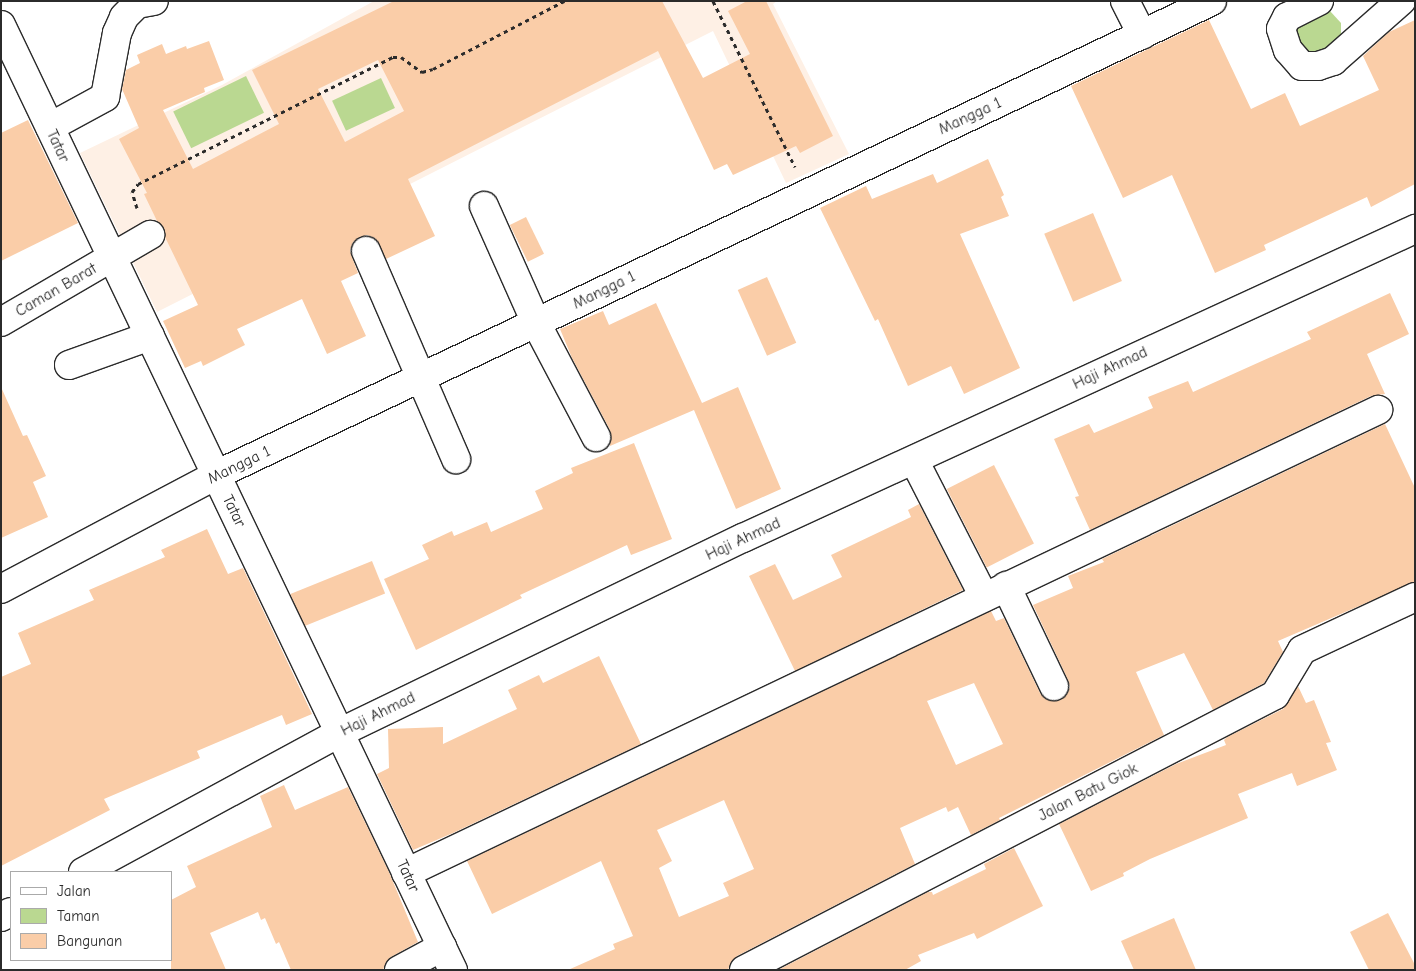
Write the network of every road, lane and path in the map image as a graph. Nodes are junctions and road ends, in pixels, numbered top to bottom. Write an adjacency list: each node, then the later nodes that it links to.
1 (154, 1): 10 (street)
2 (564, 1): 14 (path)
3 (713, 1): 11 (path)
4 (1124, 1): 9 (street)
5 (1319, 1): 6 (street)
6 (1402, 1)
7 (1198, 4): 9 (street, Mangga 1)
8 (1, 25): 10 (street, Tatar)
9 (1142, 34): 11 (street, Mangga 1)
10 (50, 128): 16 (street, Tatar)
11 (804, 195): 18 (street, Mangga 1)
12 (484, 206): 18 (street)
13 (1415, 229): 25 (street, Haji Ahmad)
14 (150, 235): 16 (street, Caman Barat)
15 (366, 251): 21 (street)
16 (112, 258): 17 (street, Caman Barat); 19 (street, Tatar)
17 (1, 322)
18 (536, 323): 21 (street, Mangga 1); 23 (street)
19 (150, 336): 20 (street); 26 (street, Tatar)
20 (69, 365)
21 (422, 377): 24 (street); 26 (street, Mangga 1)
22 (1378, 410): 28 (street)
23 (596, 437)
24 (456, 459)
25 (914, 460): 28 (street); 31 (street, Haji Ahmad)
26 (216, 475): 27 (street, Mangga 1); 31 (street, Tatar)
27 (1, 589)
28 (995, 591): 30 (street); 33 (street)
29 (1415, 597): 36 (street, Jalan Batu Giok)
30 (1054, 686)
31 (341, 732): 32 (street, Haji Ahmad); 33 (street, Tatar)
32 (85, 871)
33 (406, 873): 34 (street, Tatar)
34 (448, 958): 35 (street)
35 (399, 970)
36 (744, 970)

